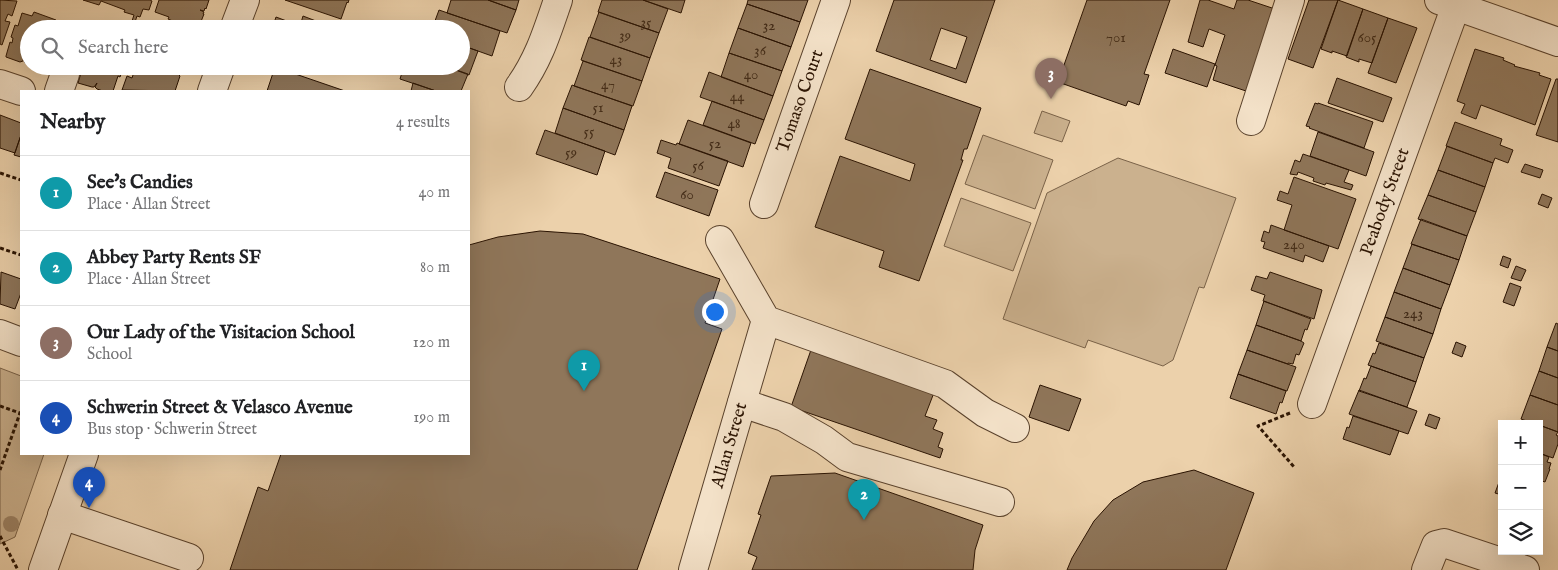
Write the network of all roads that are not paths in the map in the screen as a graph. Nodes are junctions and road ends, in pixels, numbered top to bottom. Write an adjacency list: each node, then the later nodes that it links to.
1 (245, 0): 6 (street)
2 (558, 0): 10 (street)
3 (836, 0): 14 (street, Tomaso Court)
4 (1290, 0): 13 (street)
5 (1451, 2): 7 (street); 20 (street, Peabody Street)
6 (237, 20)
7 (1558, 42)
8 (218, 75): 11 (street)
9 (0, 84): 12 (street)
10 (519, 87)
11 (212, 90)
12 (20, 91)
13 (1251, 121)
14 (764, 204)
15 (720, 240): 16 (street)
16 (766, 320): 19 (street, Allan Street); 21 (street)
17 (0, 334): 18 (street)
18 (20, 342)
19 (742, 403): 23 (street); 27 (street, Allan Street)
20 (1312, 404)
21 (1016, 428)
22 (84, 455): 24 (street)
23 (1000, 502)
24 (62, 516): 25 (street); 26 (street)
25 (189, 558)
26 (43, 570)
27 (693, 570)
28 (1426, 570): 29 (street)
29 (1525, 570)

